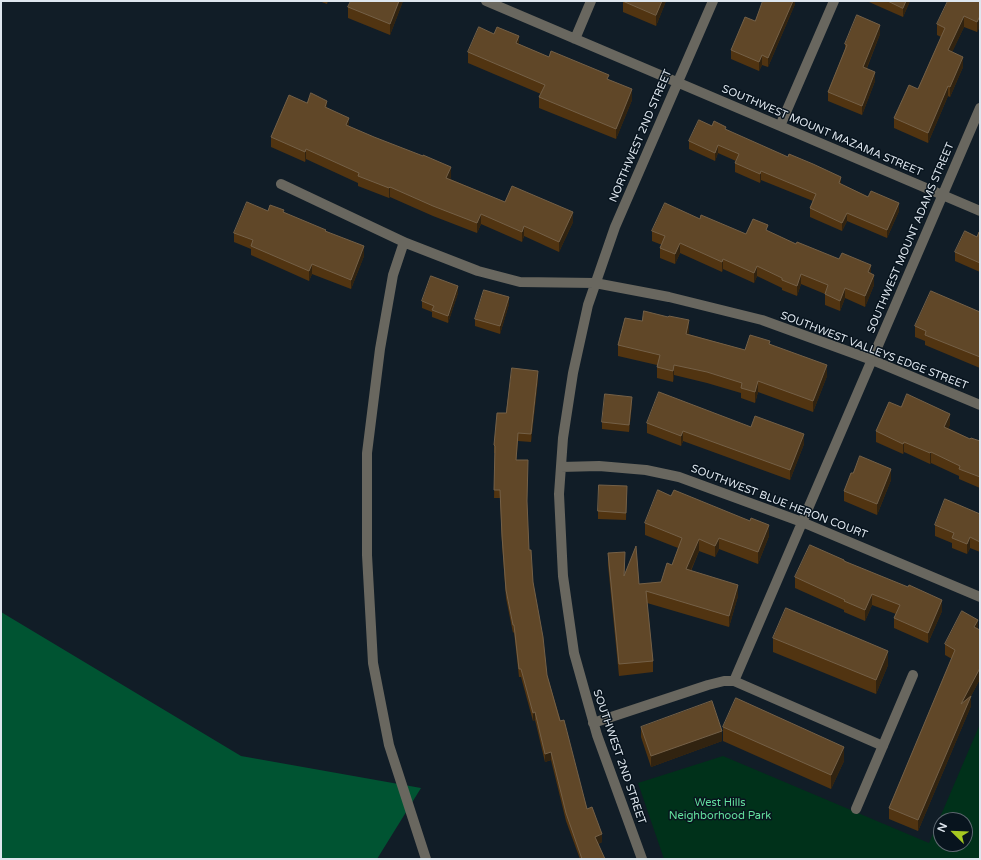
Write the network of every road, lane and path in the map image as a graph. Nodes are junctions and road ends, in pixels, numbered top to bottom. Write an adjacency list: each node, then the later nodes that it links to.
1 (486, 1): 5 (street, SOUTHWEST MOUNT MAZAMA STREET)
2 (591, 1): 5 (street)
3 (713, 1): 6 (street, NORTHWEST 2ND STREET)
4 (834, 1): 8 (street)
5 (575, 39): 6 (street, SOUTHWEST MOUNT MAZAMA STREET)
6 (677, 83): 8 (street, SOUTHWEST MOUNT MAZAMA STREET); 13 (street, NORTHWEST 2ND STREET)
7 (980, 108): 10 (street, SOUTHWEST MOUNT ADAMS STREET)
8 (780, 126): 10 (street, SOUTHWEST MOUNT MAZAMA STREET)
9 (281, 184): 12 (street, SOUTHWEST VALLEYS EDGE STREET)
10 (942, 195): 11 (street, SOUTHWEST MOUNT MAZAMA STREET); 14 (street, SOUTHWEST MOUNT ADAMS STREET)
11 (980, 211)
12 (404, 242): 13 (street, SOUTHWEST VALLEYS EDGE STREET); 24 (street)
13 (595, 283): 14 (street, SOUTHWEST VALLEYS EDGE STREET); 16 (street, SOUTHWEST 2ND STREET)
14 (872, 360): 15 (street, SOUTHWEST VALLEYS EDGE STREET); 17 (street, SOUTHWEST MOUNT ADAMS STREET)
15 (980, 406)
16 (561, 467): 17 (street, SOUTHWEST BLUE HERON COURT); 21 (street, SOUTHWEST 2ND STREET)
17 (802, 522): 18 (street, SOUTHWEST BLUE HERON COURT); 20 (street, SOUTHWEST MOUNT ADAMS STREET)
18 (980, 597)
19 (913, 675): 22 (street)
20 (734, 681): 21 (street); 22 (street)
21 (593, 723): 25 (street, SOUTHWEST 2ND STREET)
22 (883, 746): 23 (street)
23 (856, 809)
24 (426, 859)
25 (642, 859)

